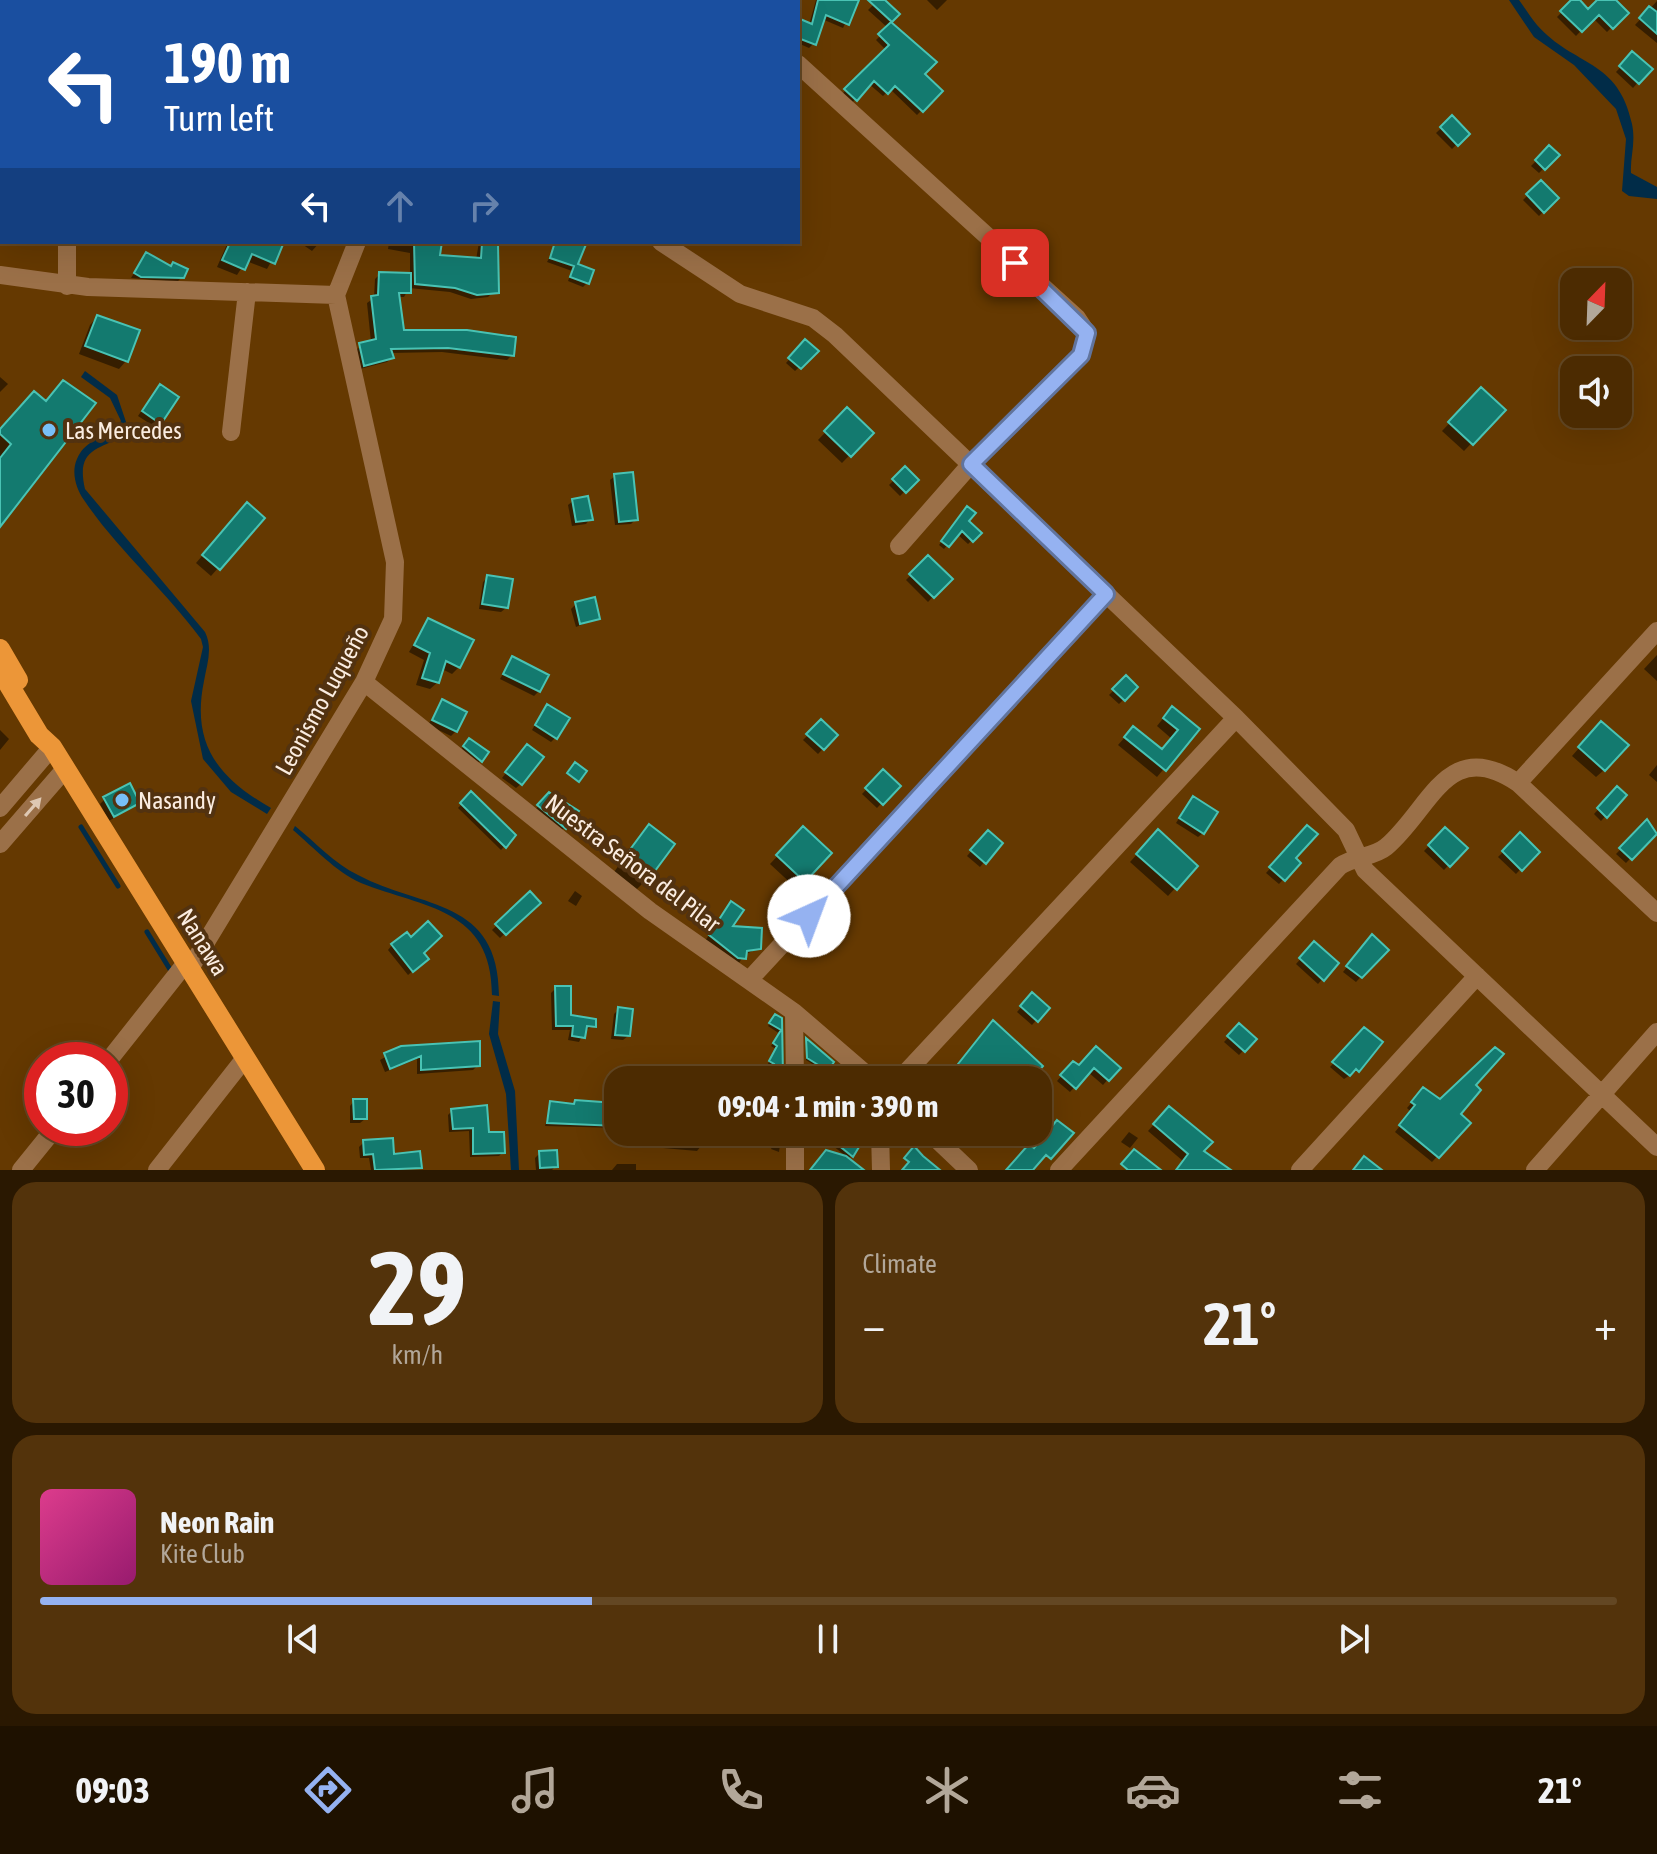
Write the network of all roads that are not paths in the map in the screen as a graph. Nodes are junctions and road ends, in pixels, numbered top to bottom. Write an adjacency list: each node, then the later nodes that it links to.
1 (800, 66): 10 (street)
2 (67, 244): 6 (street)
3 (356, 244): 8 (street)
4 (664, 244): 10 (street)
5 (0, 275): 6 (street)
6 (67, 286): 7 (street)
7 (247, 292): 8 (street); 9 (street)
8 (336, 295): 16 (street, Leonismo Luqueño)
9 (231, 432)
10 (971, 464): 11 (street); 12 (street)
11 (899, 546)
12 (1106, 594): 17 (street); 27 (street)
13 (1657, 631): 20 (street)
14 (0, 649): 18 (main road, Nanawa)
15 (0, 670): 18 (main road, Nanawa)
16 (364, 682): 25 (street, Leonismo Luqueño); 27 (street, Nuestra Señora del Pilar)
17 (1236, 718): 23 (street); 34 (street)
18 (50, 744): 19 (main road, Nanawa); 21 (street)
19 (65, 769): 22 (street, one-way to 19); 25 (main road, Nanawa)
20 (1518, 783): 23 (street); 24 (street)
21 (0, 808)
22 (0, 844)
23 (1356, 856): 26 (street); 47 (street)
24 (1657, 913)
25 (187, 967): 30 (street, Leonismo Luqueño); 31 (main road, Nanawa)
26 (1477, 976): 35 (street); 48 (street)
27 (750, 979): 28 (street, Nuestra Señora del Pilar)
28 (794, 1012): 32 (street); 33 (street, Nuestra Señora del Pilar)
29 (1657, 1032): 35 (street)
30 (124, 1042)
31 (245, 1058): 42 (street); 43 (main road, Nanawa)
32 (795, 1066)
33 (857, 1066)
34 (912, 1066)
35 (1601, 1095): 40 (street); 49 (street)
36 (40, 1146): 41 (street)
37 (795, 1146): 44 (street)
38 (880, 1146): 45 (street)
39 (944, 1146): 46 (street)
40 (1657, 1147)
41 (21, 1170)
42 (157, 1170)
43 (315, 1170)
44 (795, 1170)
45 (881, 1170)
46 (969, 1170)
47 (1059, 1170)
48 (1300, 1170)
49 (1535, 1170)

